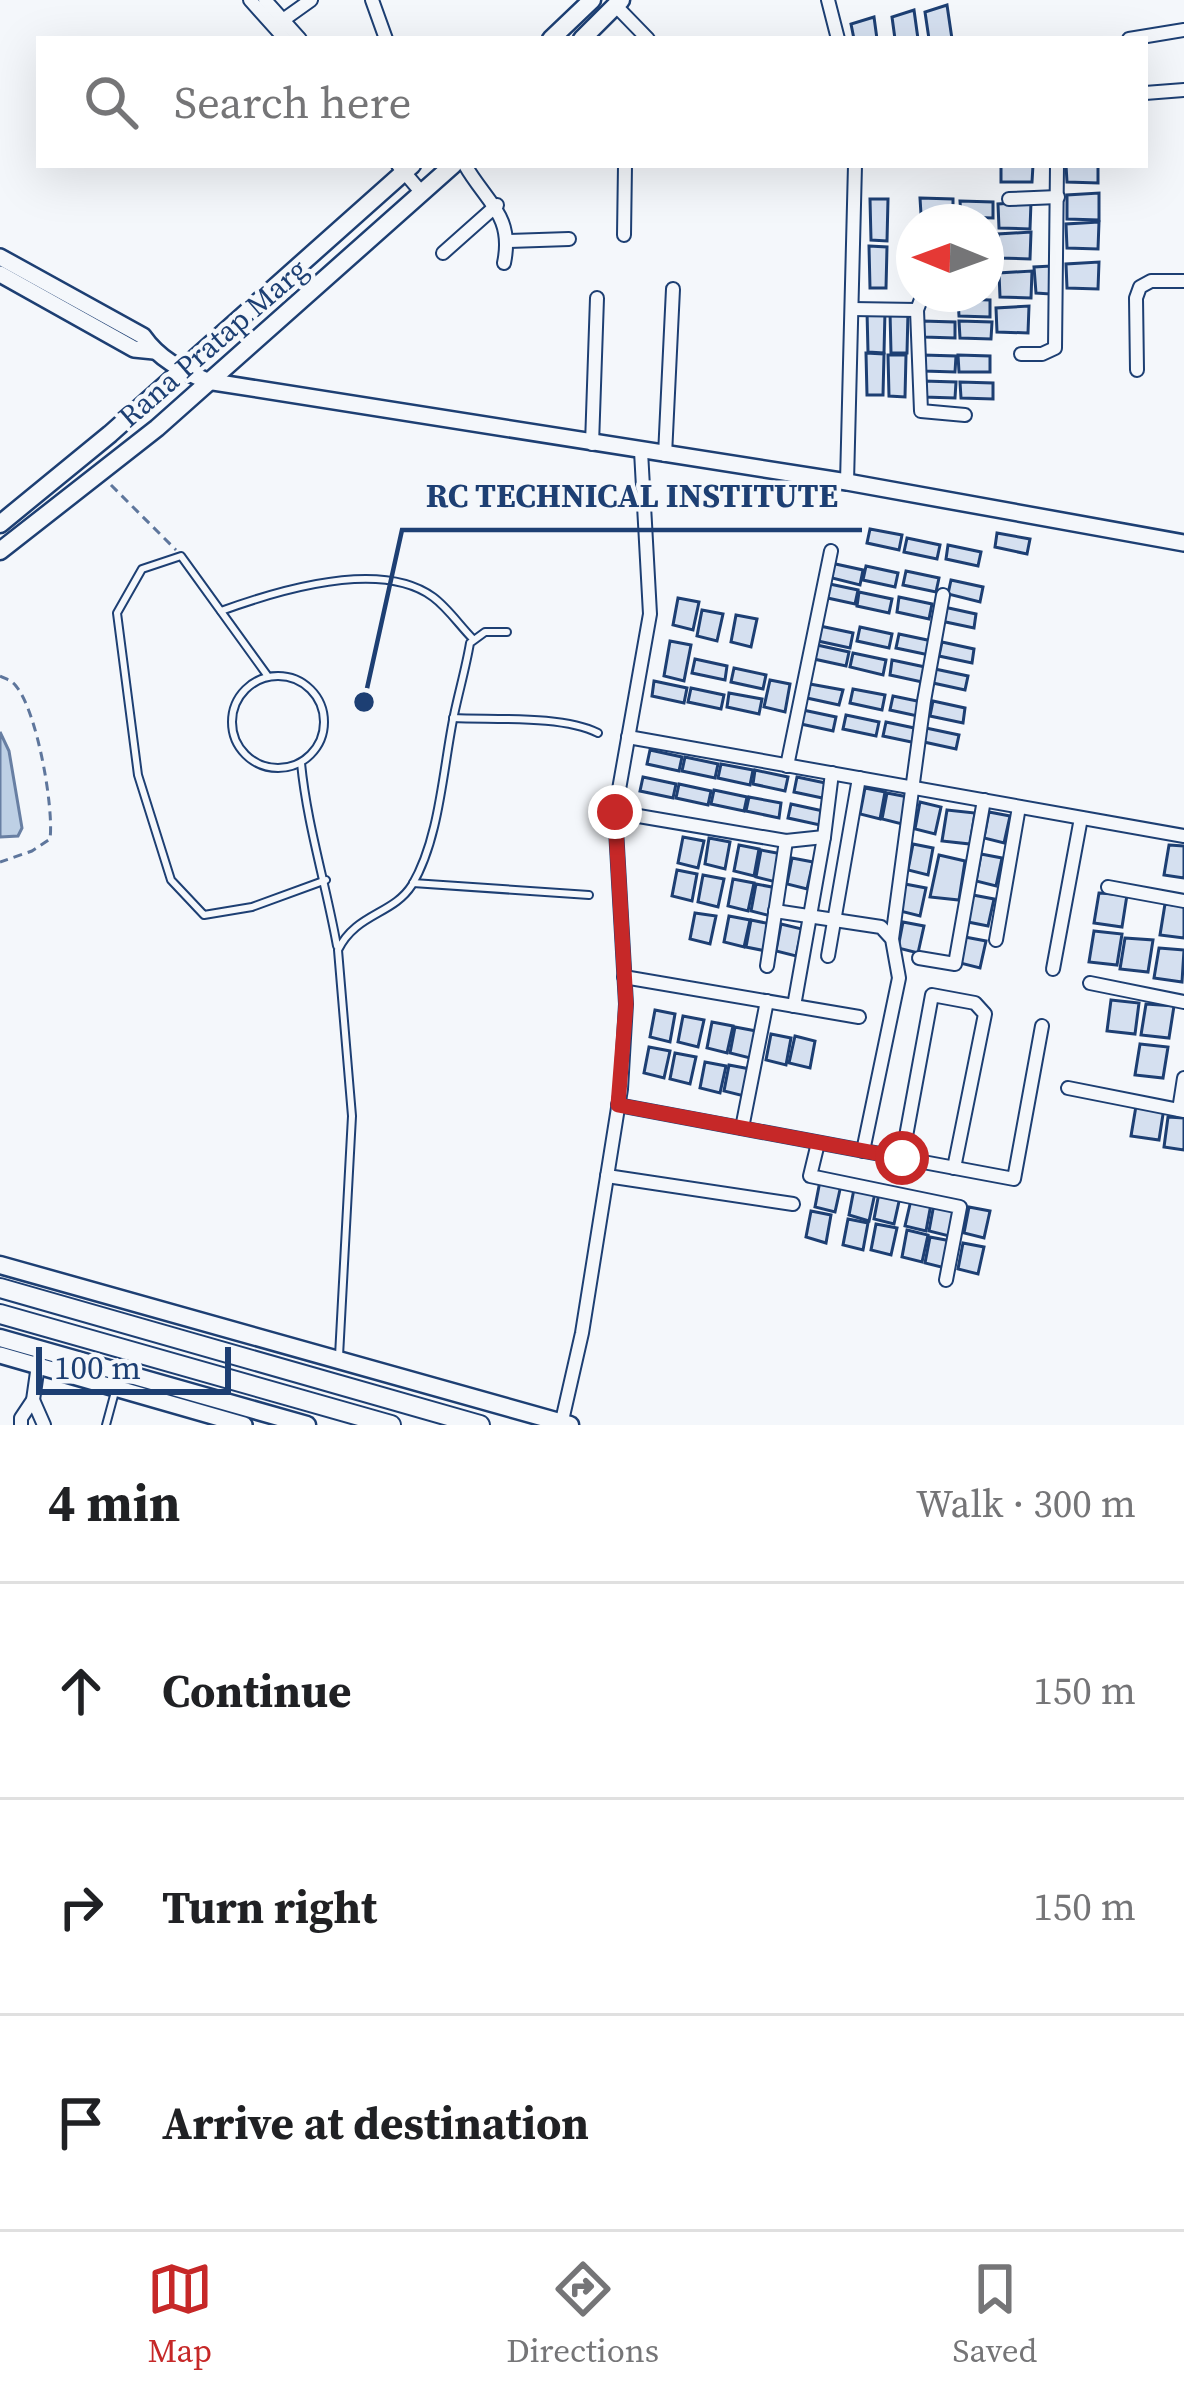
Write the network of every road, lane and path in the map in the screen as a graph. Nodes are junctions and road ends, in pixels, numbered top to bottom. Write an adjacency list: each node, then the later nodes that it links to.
1 (250, 0): 10 (street)
2 (265, 0): 8 (street)
3 (311, 0): 8 (street)
4 (372, 0): 12 (street)
5 (592, 0): 13 (main road)
6 (828, 0): 16 (street)
7 (618, 3): 14 (main road); 15 (street)
8 (284, 20): 11 (street)
9 (1184, 30): 17 (street)
10 (282, 36)
11 (297, 36)
12 (385, 36)
13 (554, 36)
14 (585, 36)
15 (646, 36)
16 (837, 36)
17 (1147, 36)
18 (1184, 90): 19 (street)
19 (1148, 93)
20 (403, 168): 46 (main road, Rana Pratap Marg)
21 (405, 168): 27 (street)
22 (450, 168): 27 (main road, Rana Pratap Marg)
23 (467, 168): 30 (street)
24 (625, 168): 31 (street)
25 (855, 168): 42 (street)
26 (1057, 168): 28 (street)
27 (426, 189): 48 (main road, Rana Pratap Marg)
28 (1058, 197): 29 (street); 45 (street)
29 (1009, 199)
30 (497, 206): 33 (street); 34 (street)
31 (624, 235)
32 (568, 239): 33 (street)
33 (509, 241): 36 (street)
34 (443, 253)
35 (0, 257): 44 (street)
36 (504, 263)
37 (0, 274): 44 (street)
38 (1184, 281): 47 (street)
39 (674, 289): 52 (street)
40 (597, 298): 50 (street)
41 (896, 303): 42 (street)
42 (852, 309): 55 (street)
43 (921, 312): 49 (street)
44 (154, 351): 46 (street)
45 (1021, 354)
46 (182, 370): 48 (street); 53 (main road, Rana Pratap Marg)
47 (1137, 370)
48 (208, 380): 50 (street); 54 (main road, Rana Pratap Marg)
49 (965, 415)
50 (592, 444): 51 (street)
51 (641, 451): 52 (street); 69 (street)
52 (664, 454): 55 (street)
53 (80, 459): 54 (main road); 56 (main road, Rana Pratap Marg)
54 (98, 478): 58 (main road, Rana Pratap Marg); 60 (path)
55 (848, 482): 57 (street)
56 (0, 524)
57 (1184, 543)
58 (0, 551)
59 (831, 551): 71 (street)
60 (181, 556): 62 (lane); 83 (lane)
61 (943, 595): 74 (street)
62 (220, 610): 64 (lane); 65 (lane)
63 (507, 632): 64 (lane)
64 (472, 639): 67 (lane)
65 (268, 675): 70 (lane); 70 (lane)
66 (0, 676): 82 (path)
67 (453, 718): 68 (lane); 84 (lane)
68 (598, 733)
69 (628, 737): 71 (street); 77 (street)
70 (301, 763): 83 (lane)
71 (787, 766): 72 (street)
72 (832, 773): 73 (street); 80 (street)
73 (859, 778): 74 (street); 90 (street)
74 (913, 788): 75 (street); 91 (street)
75 (984, 800): 76 (street); 95 (street)
76 (1019, 807): 78 (street); 92 (street)
77 (615, 812): 81 (street); 98 (street)
78 (1081, 818): 79 (street); 97 (street)
79 (1184, 836)
80 (824, 837): 81 (street); 89 (street)
81 (786, 841): 88 (street)
82 (0, 862)
83 (326, 880): 93 (lane)
84 (413, 883): 86 (lane); 93 (lane)
85 (1108, 887): 87 (street)
86 (589, 895)
87 (1184, 901)
88 (775, 911): 89 (street); 96 (street)
89 (808, 916): 90 (street); 102 (street)
90 (834, 920): 91 (street); 94 (street)
91 (892, 939): 111 (street)
92 (996, 940)
93 (338, 950): 123 (lane)
94 (828, 956)
95 (919, 958)
96 (767, 966)
97 (1053, 969)
98 (624, 977): 100 (street); 107 (street)
99 (1090, 983): 101 (street)
100 (767, 1001): 102 (street); 109 (street)
101 (1184, 1002)
102 (794, 1006): 103 (street)
103 (859, 1017)
104 (1042, 1026): 113 (street)
105 (1184, 1078): 108 (street)
106 (1069, 1088): 108 (street)
107 (618, 1105): 109 (street); 114 (street)
108 (1181, 1110)
109 (742, 1128): 110 (street)
110 (818, 1142): 111 (street); 117 (street)
111 (863, 1151): 112 (street)
112 (902, 1158): 113 (street); 113 (street)
113 (954, 1168)
114 (607, 1176): 115 (street); 126 (street)
115 (793, 1204)
116 (0, 1265): 123 (main road)
117 (946, 1280)
118 (0, 1288): 133 (highway)
119 (0, 1314): 132 (highway)
120 (0, 1338): 122 (main road)
121 (0, 1355): 122 (street)
122 (39, 1358): 124 (street); 125 (street); 131 (main road)
123 (338, 1360): 126 (main road)
124 (116, 1388): 129 (lane); 130 (street)
125 (33, 1400): 127 (street); 128 (street)
126 (564, 1424)
127 (21, 1425)
128 (44, 1425)
129 (106, 1425)
130 (244, 1425)
131 (307, 1425)
132 (391, 1425)
133 (480, 1425)

